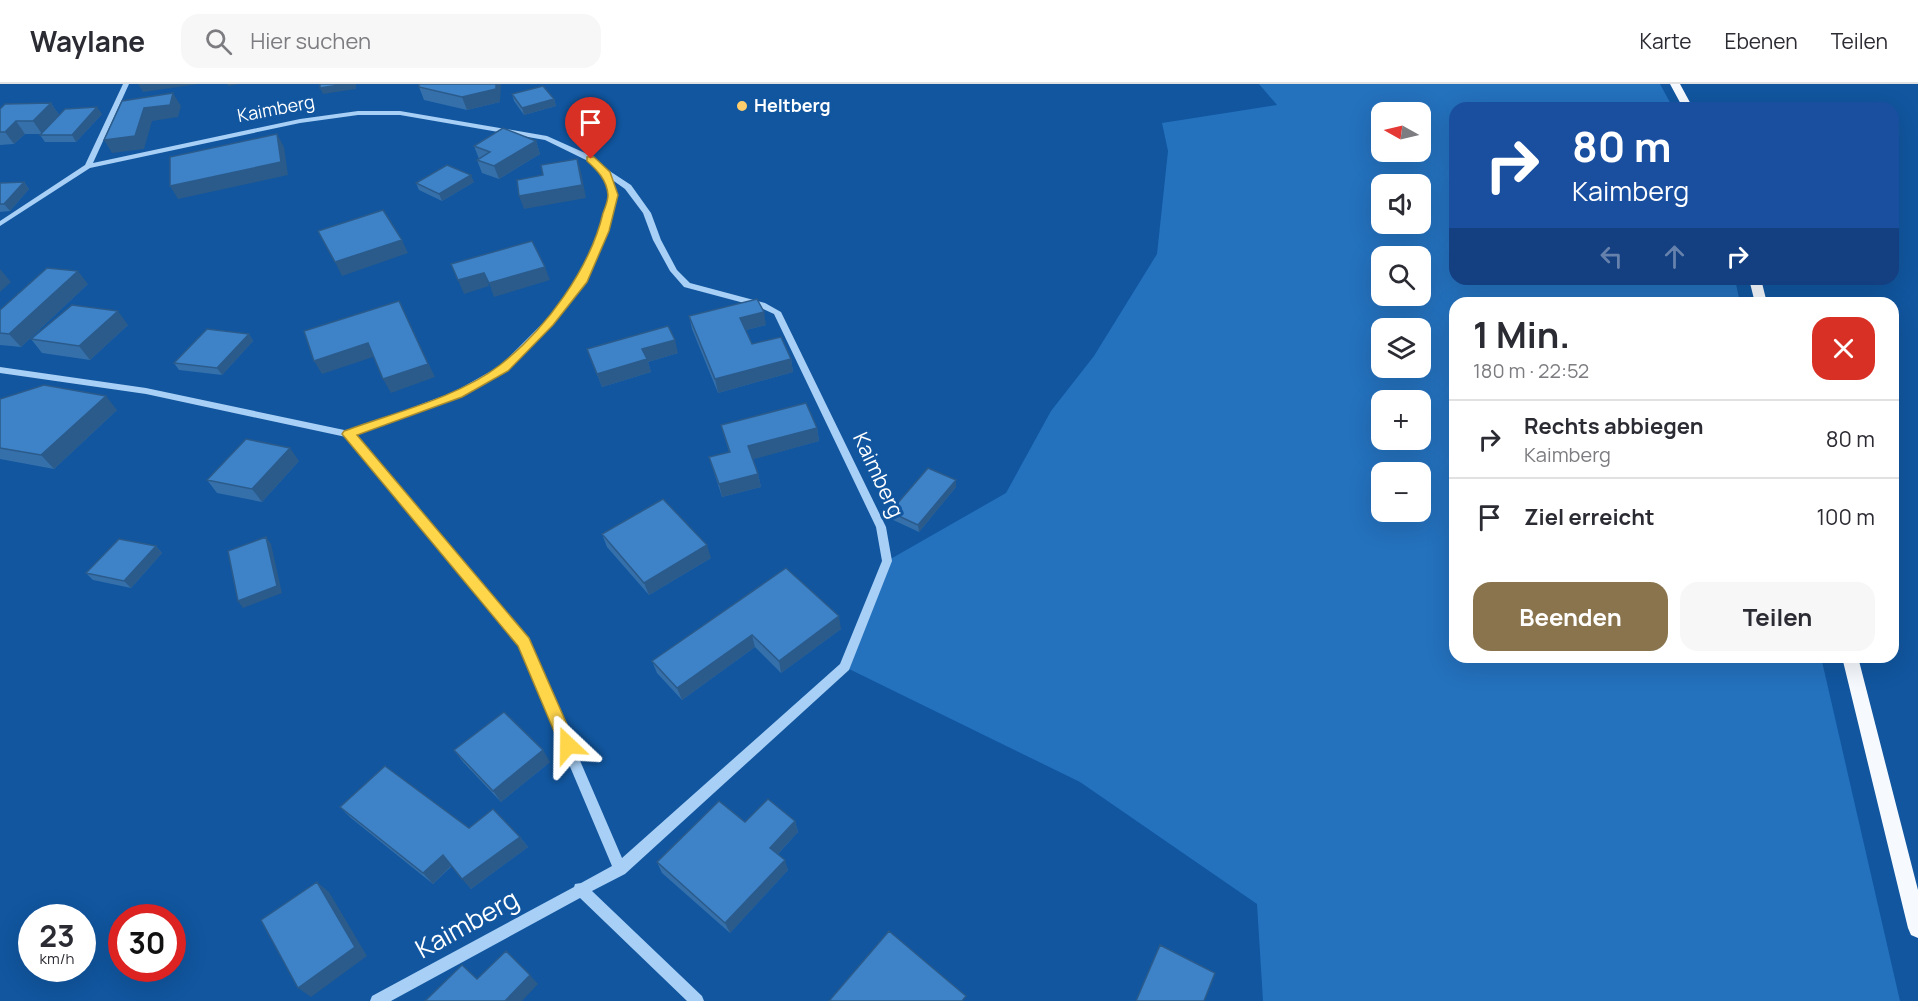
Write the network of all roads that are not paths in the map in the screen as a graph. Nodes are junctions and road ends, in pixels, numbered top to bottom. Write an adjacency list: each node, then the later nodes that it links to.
1 (126, 84): 4 (street)
2 (1675, 84): 3 (main road)
3 (1685, 102)
4 (88, 166): 5 (street, Kaimberg); 6 (street, Kaimberg)
5 (605, 172): 8 (street); 10 (street, Kaimberg)
6 (0, 224)
7 (0, 370): 8 (street)
8 (349, 434): 10 (street)
9 (1852, 663): 12 (main road)
10 (620, 869): 11 (street, Kaimberg)
11 (580, 889): 13 (street, Kaimberg); 14 (street)
12 (1918, 928)
13 (377, 1001)
14 (697, 1001)

